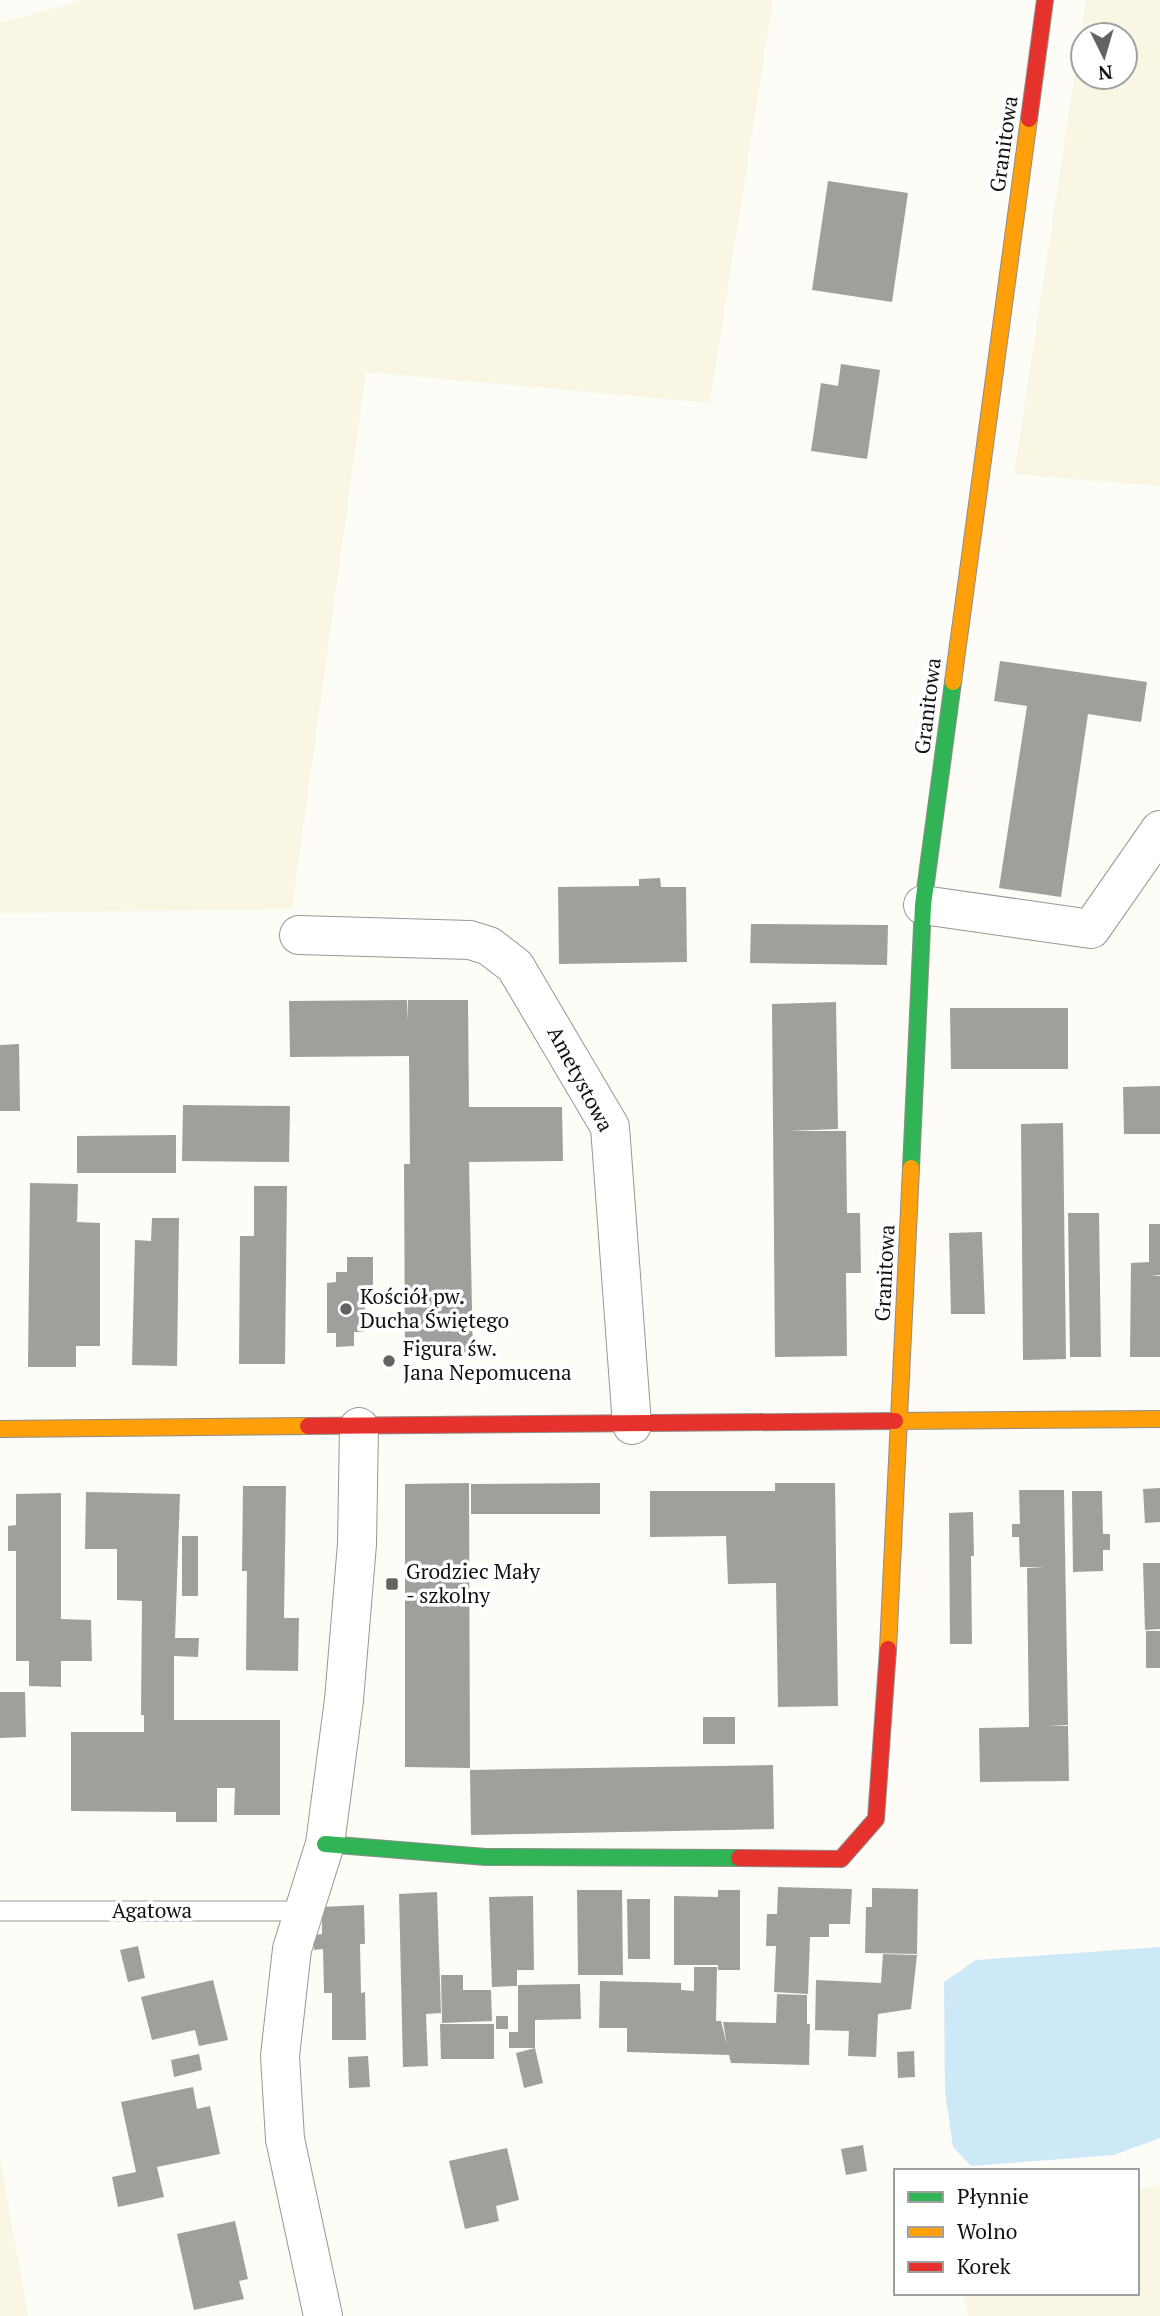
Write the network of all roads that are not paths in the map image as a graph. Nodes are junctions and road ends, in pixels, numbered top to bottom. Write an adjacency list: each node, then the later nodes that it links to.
1 (1045, 0): 3 (street, Granitowa)
2 (1160, 830): 3 (street)
3 (923, 905): 6 (street, Granitowa)
4 (299, 935): 7 (street, Ametystowa)
5 (1160, 1419): 6 (street)
6 (900, 1422): 7 (street); 10 (street, Granitowa)
7 (632, 1424): 8 (street)
8 (359, 1427): 9 (street); 10 (street)
9 (0, 1429)
10 (324, 1844): 12 (street)
11 (0, 1911): 12 (lane, Agatowa)
12 (304, 1911): 13 (street)
13 (323, 2316)

